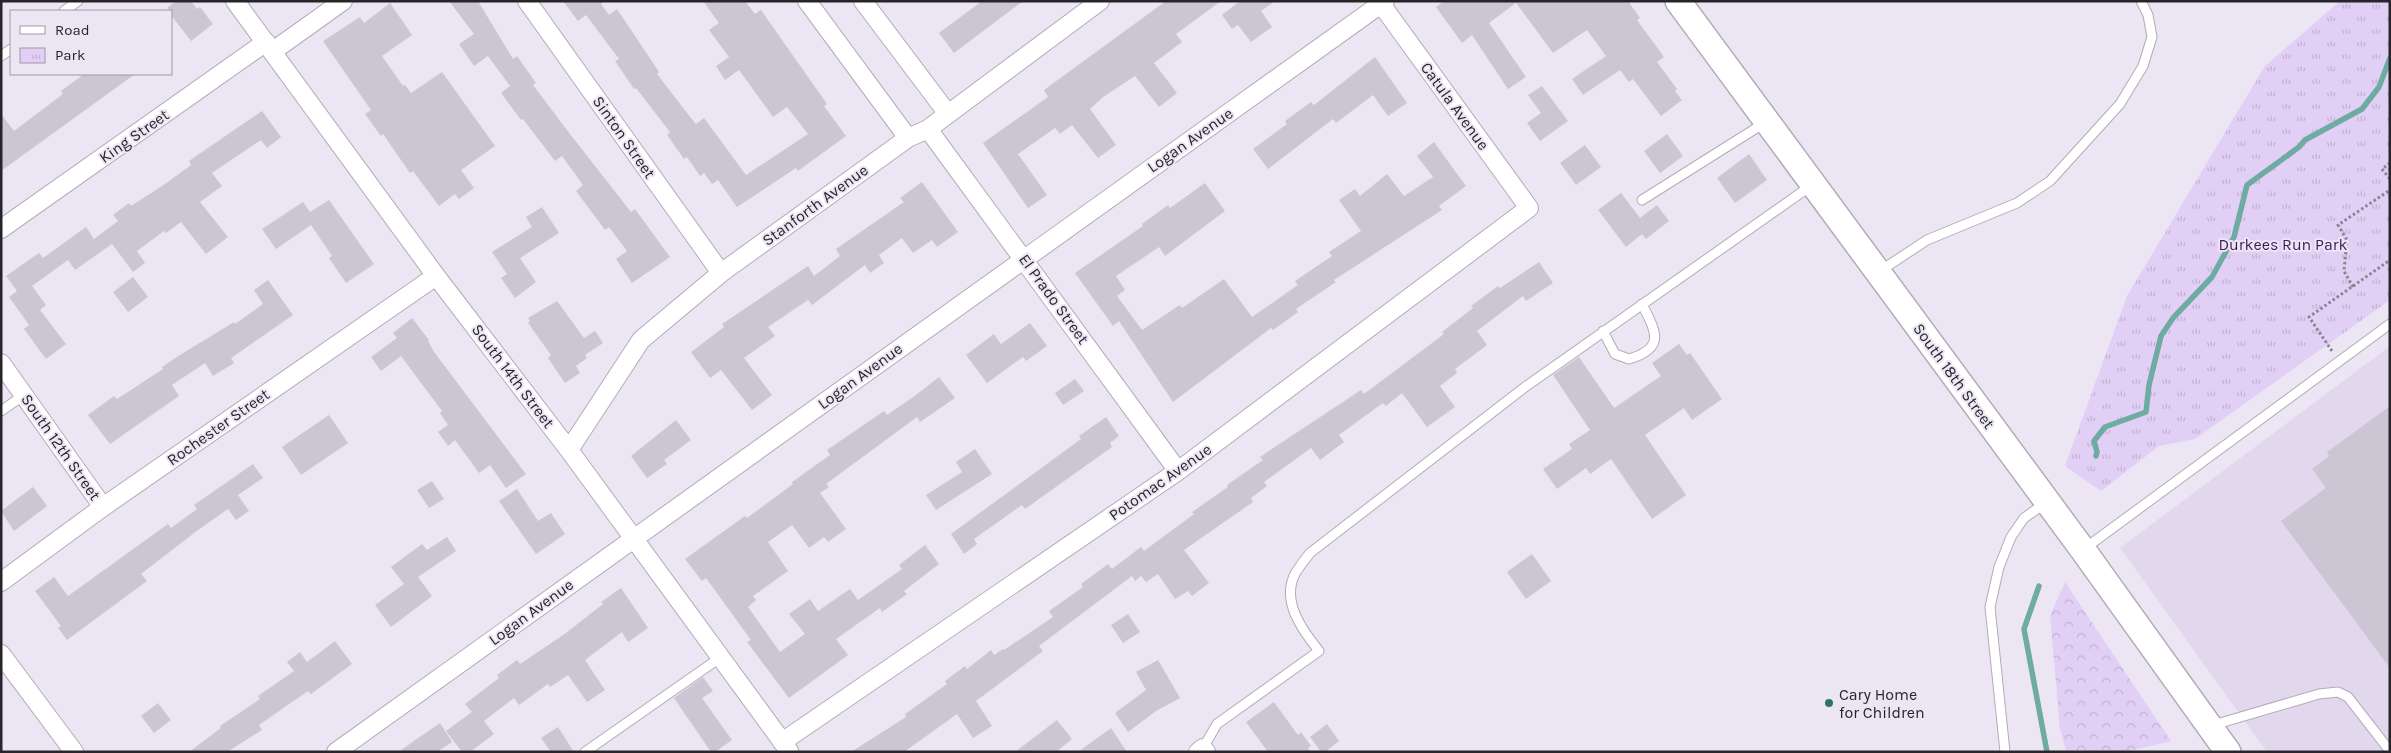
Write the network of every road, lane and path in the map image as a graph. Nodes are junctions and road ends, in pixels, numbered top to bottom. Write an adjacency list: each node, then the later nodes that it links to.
1 (78, 1): 11 (lane)
2 (235, 1): 12 (street, South 14th Street)
3 (343, 1): 12 (street, King Street)
4 (527, 1): 26 (street, Sinton Street)
5 (807, 1): 16 (street)
6 (864, 1): 13 (street)
7 (1100, 1): 13 (street, Stanforth Avenue)
8 (1678, 1): 14 (main road, South 18th Street)
9 (2141, 1): 27 (lane)
10 (1383, 3): 22 (street, Catula Avenue); 24 (street, Logan Avenue)
11 (65, 10)
12 (270, 47): 23 (street, King Street); 28 (street, South 14th Street)
13 (948, 114): 15 (street, Stanforth Avenue)
14 (1766, 122): 19 (main road, South 18th Street); 21 (lane)
15 (928, 129): 16 (street, Stanforth Avenue); 24 (street, El Prado Street)
16 (908, 138): 26 (street, Stanforth Avenue)
17 (2390, 164): 18 (path)
18 (2390, 179)
19 (1812, 185): 27 (main road, South 18th Street); 30 (lane)
20 (2390, 190): 29 (path)
21 (1642, 200)
22 (1529, 208): 38 (street, Potomac Avenue)
23 (1, 229)
24 (1024, 258): 38 (street, El Prado Street); 41 (street, Logan Avenue)
25 (2390, 260): 29 (path)
26 (721, 273): 37 (street, Stanforth Avenue)
27 (1878, 273): 39 (main road, South 18th Street)
28 (436, 276): 37 (street, South 14th Street); 40 (street, Rochester Street)
29 (2353, 286): 33 (path)
30 (1642, 304): 32 (lane); 32 (lane)
31 (2390, 324): 33 (lane)
32 (1603, 331): 48 (lane)
33 (2339, 362): 42 (lane)
34 (1, 364): 35 (street, South 12th Street)
35 (24, 395): 36 (lane); 40 (street, South 12th Street)
36 (1, 411)
37 (569, 450): 41 (street, South 14th Street)
38 (1178, 471): 47 (street, Potomac Avenue)
39 (2047, 502): 42 (main road, South 18th Street); 53 (lane)
40 (103, 507): 43 (street, Rochester Street)
41 (633, 538): 45 (street, South 14th Street); 51 (street, Logan Avenue)
42 (2083, 550): 46 (main road, South 18th Street)
43 (1, 582)
44 (1, 654): 50 (street)
45 (721, 657): 47 (street, South 14th Street); 52 (lane)
46 (2210, 726): 49 (lane); 54 (main road, South 18th Street)
47 (786, 747)
48 (1202, 751)
49 (2390, 751)
50 (74, 752)
51 (336, 752)
52 (585, 752)
53 (2005, 752)
54 (2228, 752)

